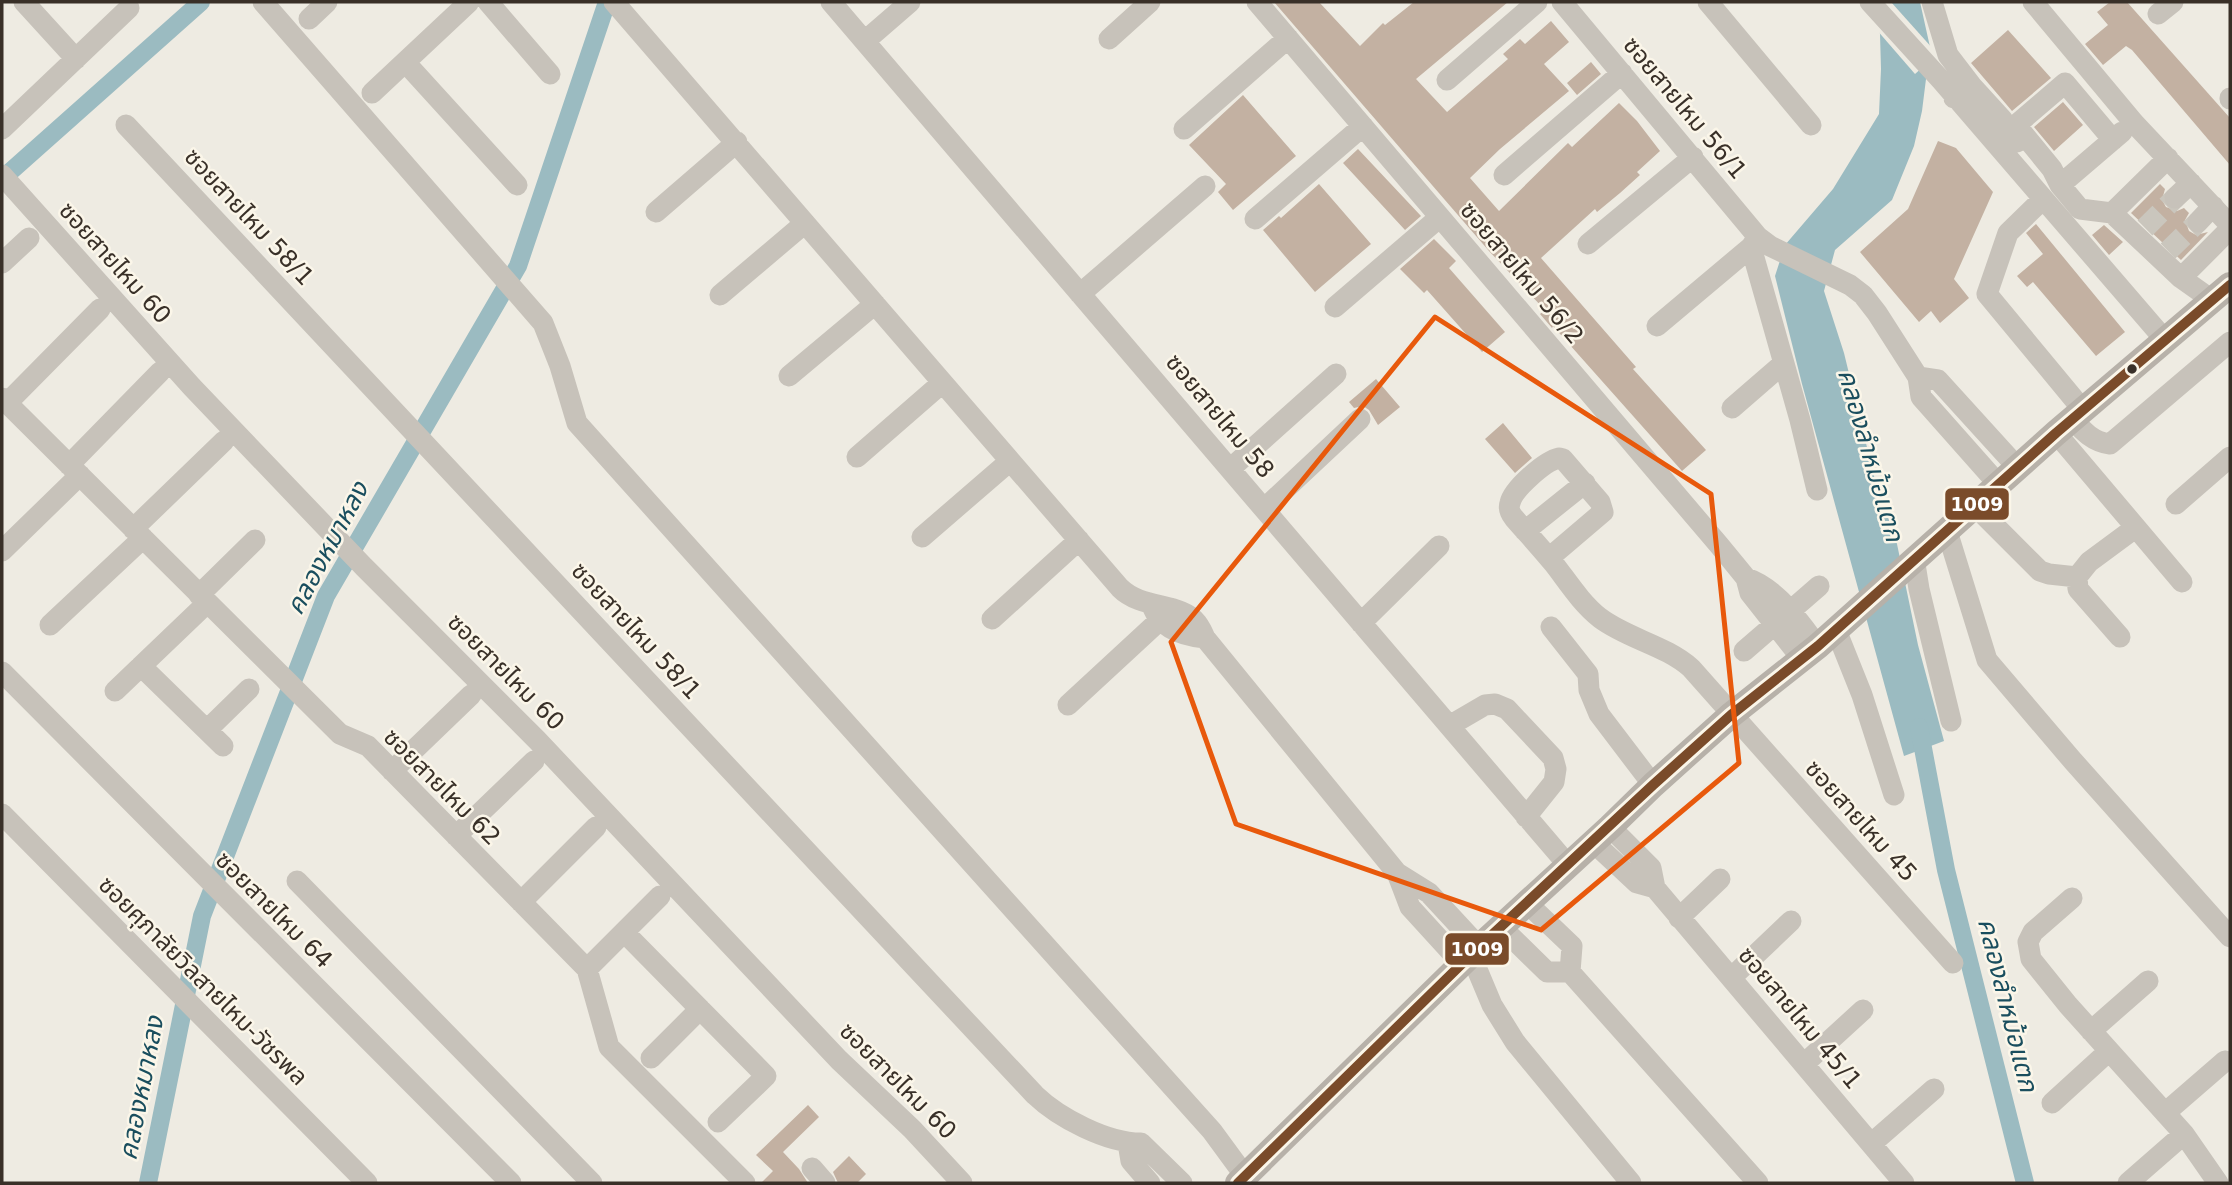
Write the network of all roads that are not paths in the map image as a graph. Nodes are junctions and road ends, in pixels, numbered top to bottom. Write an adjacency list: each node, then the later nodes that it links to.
1 (24, 2): 22 (street)
2 (263, 2): 166 (street)
3 (327, 2): 18 (street)
4 (469, 2): 23 (street)
5 (488, 2): 25 (street)
6 (831, 2): 21 (street, ซอยสายไหม 58)
7 (910, 2): 21 (street)
8 (1150, 2): 20 (street)
9 (1257, 2): 19 (street, ซอยสายไหม 56/2)
10 (1537, 2): 26 (street)
11 (1562, 2): 24 (street, ซอยสายไหม 56/1)
12 (1708, 2): 31 (street)
13 (1870, 2): 27 (street)
14 (1932, 2): 27 (street)
15 (2033, 2): 29 (street)
16 (129, 8): 22 (street)
17 (620, 8): 36 (street)
18 (309, 19)
19 (1288, 38): 32 (street, ซอยสายไหม 56/2); 34 (street)
20 (1108, 39)
21 (864, 41): 61 (street, ซอยสายไหม 58)
22 (76, 59): 33 (street)
23 (405, 62): 28 (street); 42 (street)
24 (1622, 73): 37 (street, ซอยสายไหม 56/1); 39 (street)
25 (550, 75)
26 (1447, 80)
27 (1963, 91): 44 (street); 46 (street)
28 (372, 93)
29 (2134, 123): 35 (street); 38 (street)
30 (126, 125): 164 (street, ซอยสายไหม 58/1)
31 (1811, 125)
32 (1363, 126): 50 (street, ซอยสายไหม 56/2); 51 (street)
33 (2, 129)
34 (1184, 129)
35 (2113, 141): 44 (street); 44 (street)
36 (737, 142): 48 (street); 53 (street)
37 (1693, 157): 56 (street, ซอยสายไหม 56/1); 57 (street)
38 (2168, 158): 41 (street); 49 (street)
39 (1504, 175)
40 (2, 176): 171 (street, ซอยสายไหม 60)
41 (2191, 183): 45 (street); 47 (street)
42 (517, 185)
43 (1205, 186): 61 (street)
44 (2060, 186): 49 (street)
45 (2175, 198)
46 (2043, 200): 67 (street); 77 (street)
47 (2213, 206): 52 (street); 54 (street)
48 (656, 212)
49 (2112, 213): 59 (street)
50 (1440, 217): 64 (street); 106 (street, ซอยสายไหม 56/2)
51 (1255, 219)
52 (2198, 222)
53 (805, 223): 62 (street); 63 (street)
54 (2230, 227): 59 (street)
55 (29, 237): 58 (street)
56 (1760, 243): 66 (street); 69 (street); 84 (street)
57 (1587, 244)
58 (2, 263)
59 (2180, 278): 60 (street)
60 (2221, 292): 67 (main road)
61 (1080, 294): 82 (street, ซอยสายไหม 58)
62 (720, 295)
63 (875, 304): 72 (street); 73 (street)
64 (1335, 307)
65 (100, 309): 75 (street)
66 (1657, 326)
67 (2165, 340): 77 (main road)
68 (2230, 342): 77 (street)
69 (1784, 363): 74 (street); 86 (street)
70 (160, 372): 83 (street)
71 (1336, 374): 82 (street)
72 (789, 376)
73 (942, 383): 79 (street); 81 (street)
74 (1732, 408)
75 (6, 409): 83 (street, ซอยสายไหม 62)
76 (1360, 419): 89 (street)
77 (2070, 421): 84 (main road); 90 (street)
78 (224, 441): 93 (street)
79 (857, 457)
80 (2230, 457): 87 (street)
81 (1010, 461): 94 (street); 96 (street)
82 (1230, 469): 89 (street, ซอยสายไหม 58)
83 (74, 470): 93 (street, ซอยสายไหม 62); 98 (street)
84 (2009, 477): 88 (main road)
85 (1585, 483): 91 (street); 91 (street, ซอยสายไหม 45); 99 (street)
86 (1816, 490)
87 (2176, 504)
88 (1975, 506): 92 (main road); 101 (street)
89 (1264, 509): 108 (street, ซอยสายไหม 58)
90 (2135, 528): 101 (street); 102 (street)
91 (1525, 531): 99 (street, ซอยสายไหม 45)
92 (1947, 531): 100 (main road); 145 (street)
93 (138, 534): 104 (street, ซอยสายไหม 62); 109 (street)
94 (922, 537)
95 (255, 540): 104 (street)
96 (1079, 540): 105 (street); 107 (street)
97 (1438, 546): 108 (street)
98 (2, 551)
99 (1549, 558): 120 (street, ซอยสายไหม 45)
100 (1911, 561): 111 (main road); 121 (street)
101 (2077, 578): 112 (street)
102 (2182, 582)
103 (1819, 586): 106 (street)
104 (203, 599): 114 (street); 126 (street, ซอยสายไหม 62)
105 (1161, 611): 119 (street); 146 (street)
106 (1781, 617): 111 (street, ซอยสายไหม 56/2); 113 (street)
107 (992, 619)
108 (1361, 623): 122 (street, ซอยสายไหม 58)
109 (50, 625)
110 (1551, 627): 127 (street)
111 (1828, 637): 120 (main road); 128 (street, ซอยสายไหม 56/2)
112 (2120, 638)
113 (1744, 651)
114 (141, 666): 117 (street); 123 (street)
115 (2, 672): 168 (street, ซอยสายไหม 64)
116 (249, 689): 123 (street)
117 (116, 691)
118 (471, 695): 126 (street)
119 (1068, 705)
120 (1731, 715): 127 (main road); 147 (street, ซอยสายไหม 45)
121 (1951, 721)
122 (1449, 726): 130 (street, ซอยสายไหม 58); 130 (street)
123 (206, 730): 124 (street)
124 (223, 746)
125 (534, 761): 133 (street)
126 (392, 771): 133 (street, ซอยสายไหม 62)
127 (1653, 785): 132 (main road)
128 (1894, 795)
129 (2, 814): 167 (street, ซอยศุภาลัยวิลสายไหม-วัชรพล)
130 (1526, 817): 134 (street, ซอยสายไหม 58)
131 (596, 827): 139 (street)
132 (1602, 835): 134 (main road); 141 (street, ซอยสายไหม 45/1)
133 (456, 836): 139 (street, ซอยสายไหม 62)
134 (1568, 865): 140 (main road)
135 (1720, 879): 141 (street)
136 (297, 881): 169 (street, ซอยสายไหม 64)
137 (660, 896): 144 (street)
138 (2072, 898): 154 (street)
139 (521, 902): 148 (street, ซอยสายไหม 62)
140 (1527, 903): 143 (main road); 149 (street)
141 (1679, 918): 150 (street, ซอยสายไหม 45/1)
142 (1791, 922): 150 (street)
143 (1501, 927): 146 (main road); 149 (street)
144 (624, 932): 148 (street); 152 (street)
145 (2230, 937)
146 (1471, 955): 166 (main road); 174 (street)
147 (1953, 963)
148 (587, 969): 170 (street, ซอยสายไหม 62)
149 (1570, 972): 175 (street)
150 (1731, 978): 158 (street, ซอยสายไหม 45/1)
151 (2148, 981): 154 (street)
152 (700, 1009): 156 (street); 162 (street)
153 (1863, 1010): 158 (street)
154 (2091, 1031): 155 (street)
155 (2109, 1051): 160 (street); 161 (street)
156 (651, 1058)
157 (2225, 1062): 161 (street)
158 (1805, 1063): 165 (street, ซอยสายไหม 45/1)
159 (1934, 1089): 165 (street)
160 (2052, 1102)
161 (2165, 1113): 163 (street)
162 (718, 1122)
163 (2184, 1134): 177 (street); 178 (street)
164 (1128, 1143): 172 (street); 173 (street, ซอยสายไหม 58/1)
165 (1871, 1144): 176 (street, ซอยสายไหม 45/1)
166 (1242, 1179)
167 (368, 1183)
168 (511, 1183)
169 (592, 1183)
170 (745, 1183)
171 (962, 1183)
172 (1150, 1183)
173 (1182, 1183)
174 (1631, 1183)
175 (1758, 1183)
176 (1904, 1183)
177 (2128, 1183)
178 (2218, 1183)

